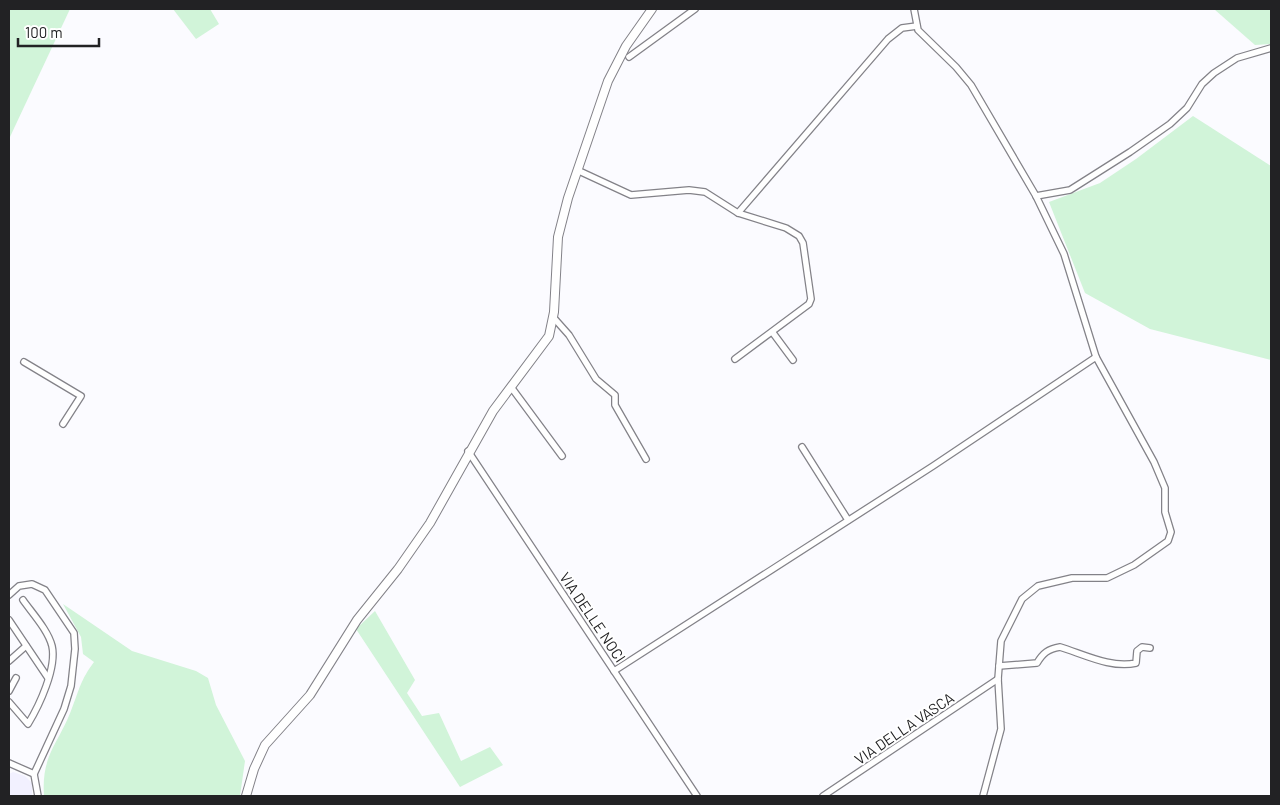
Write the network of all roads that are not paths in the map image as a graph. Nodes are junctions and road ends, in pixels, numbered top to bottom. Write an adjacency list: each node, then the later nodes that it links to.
1 (652, 9): 5 (main road)
2 (695, 9): 7 (street)
3 (914, 9): 4 (street)
4 (917, 26): 10 (street); 11 (street)
5 (626, 46): 7 (street); 9 (main road)
6 (1271, 48): 10 (street)
7 (636, 51): 8 (street)
8 (629, 57)
9 (577, 170): 11 (street); 12 (main road)
10 (1036, 196): 14 (street)
11 (738, 213): 13 (street)
12 (553, 317): 18 (main road); 23 (street)
13 (773, 333): 15 (street); 16 (street)
14 (1096, 358): 24 (street); 31 (street)
15 (735, 359)
16 (793, 360)
17 (24, 362): 19 (street)
18 (511, 387): 21 (main road); 22 (street)
19 (63, 424)
20 (802, 447): 24 (street)
21 (468, 451): 32 (street, VIA DELLE NOCI); 41 (main road)
22 (562, 456)
23 (646, 459)
24 (848, 520): 32 (street)
25 (9, 595): 39 (street)
26 (23, 600): 34 (street)
27 (9, 620): 28 (street)
28 (26, 646): 30 (street); 34 (street)
29 (1150, 648): 31 (street)
30 (9, 661)
31 (999, 666): 35 (street)
32 (614, 672): 42 (street, VIA DELLE NOCI)
33 (16, 678): 36 (street)
34 (48, 678): 37 (street)
35 (998, 679): 43 (street, VIA DELLA VASCA); 44 (street)
36 (9, 691)
37 (9, 702)
38 (9, 763): 39 (street)
39 (34, 774): 40 (street)
40 (38, 796)
41 (246, 796)
42 (697, 796)
43 (823, 796)
44 (983, 796)

